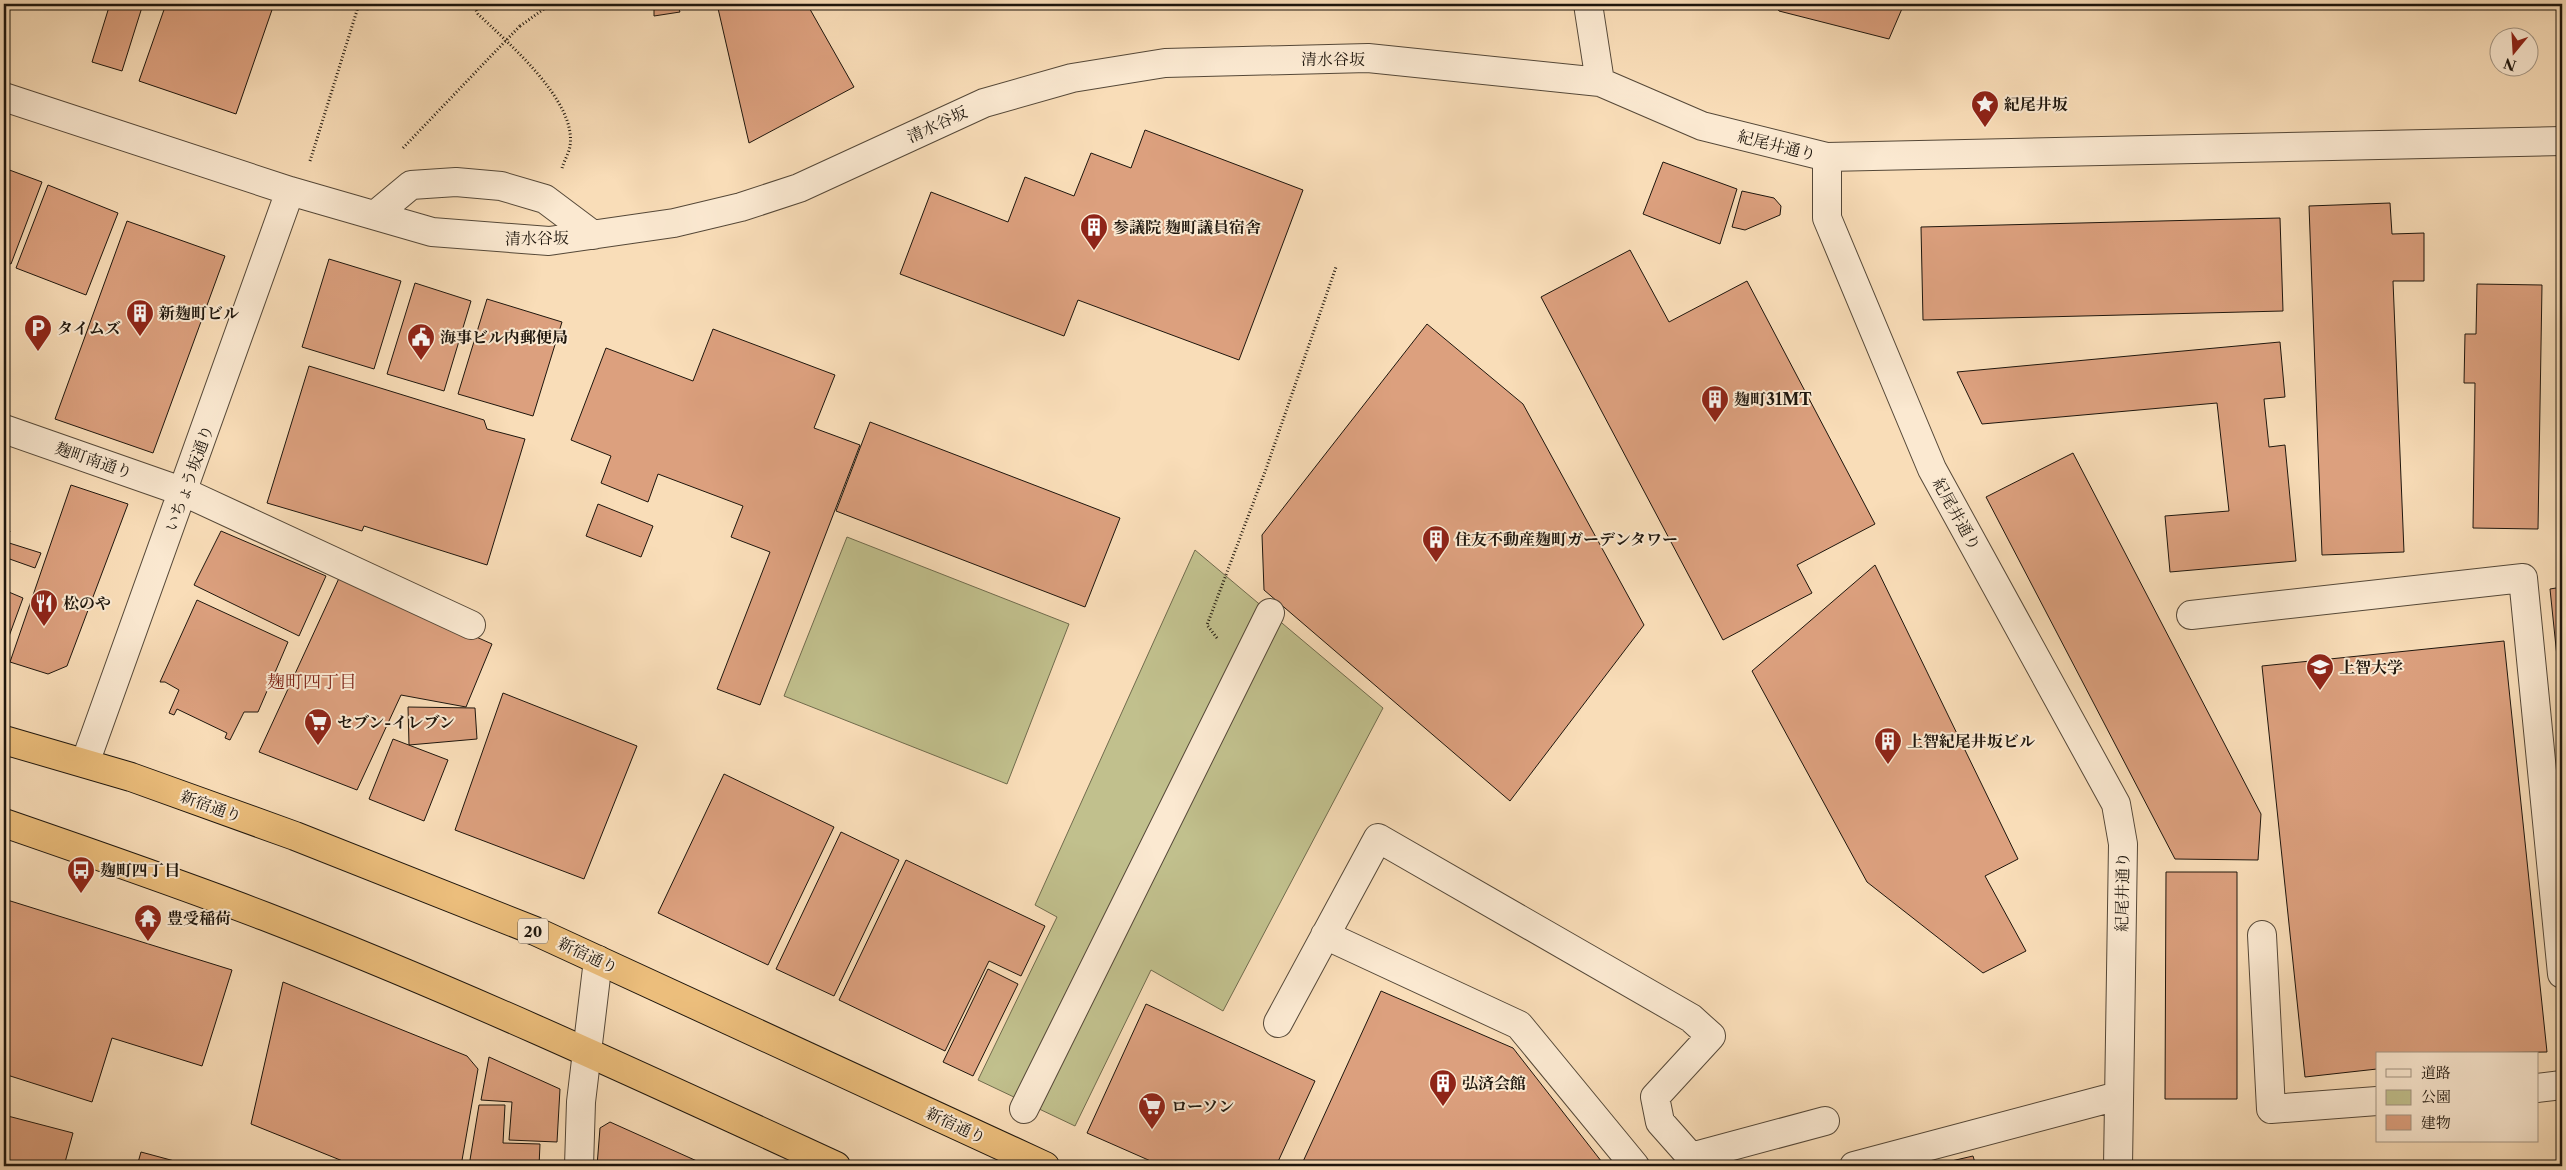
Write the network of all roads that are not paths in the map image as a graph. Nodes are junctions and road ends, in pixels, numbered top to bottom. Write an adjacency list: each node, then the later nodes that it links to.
1 (1588, 4): 2 (street)
2 (1600, 82): 5 (street, 紀尾井通り); 8 (street, 清水谷坂)
3 (4, 97): 6 (street, 清水谷坂)
4 (2562, 141): 5 (street)
5 (1827, 158): 25 (street, 紀尾井通り)
6 (290, 191): 7 (street, 清水谷坂); 10 (street, いちょう坂通り)
7 (375, 215): 8 (street, 清水谷坂); 8 (street)
8 (594, 235)
9 (4, 428): 10 (street, 麹町南通り)
10 (184, 492): 13 (street, 麹町南通り); 15 (street, いちょう坂通り)
11 (1270, 614): 27 (street)
12 (2191, 615): 20 (street)
13 (471, 625)
14 (4, 740): 15 (highway, 新宿通り / 20)
15 (85, 763): 19 (highway, 新宿通り / 20)
16 (4, 823): 22 (highway)
17 (1325, 935): 21 (street); 28 (street); 32 (street)
18 (2262, 935): 26 (street)
19 (598, 960): 22 (street); 31 (highway, 新宿通り / 20)
20 (2562, 974)
21 (1278, 1023)
22 (588, 1052): 29 (street); 30 (highway)
23 (2562, 1086): 24 (street)
24 (2538, 1088)
25 (2118, 1096): 33 (street); 34 (street, 紀尾井通り)
26 (2376, 1101)
27 (1024, 1109)
28 (1825, 1121)
29 (579, 1166)
30 (836, 1166)
31 (1045, 1166)
32 (1635, 1166)
33 (1854, 1166)
34 (2118, 1166)

